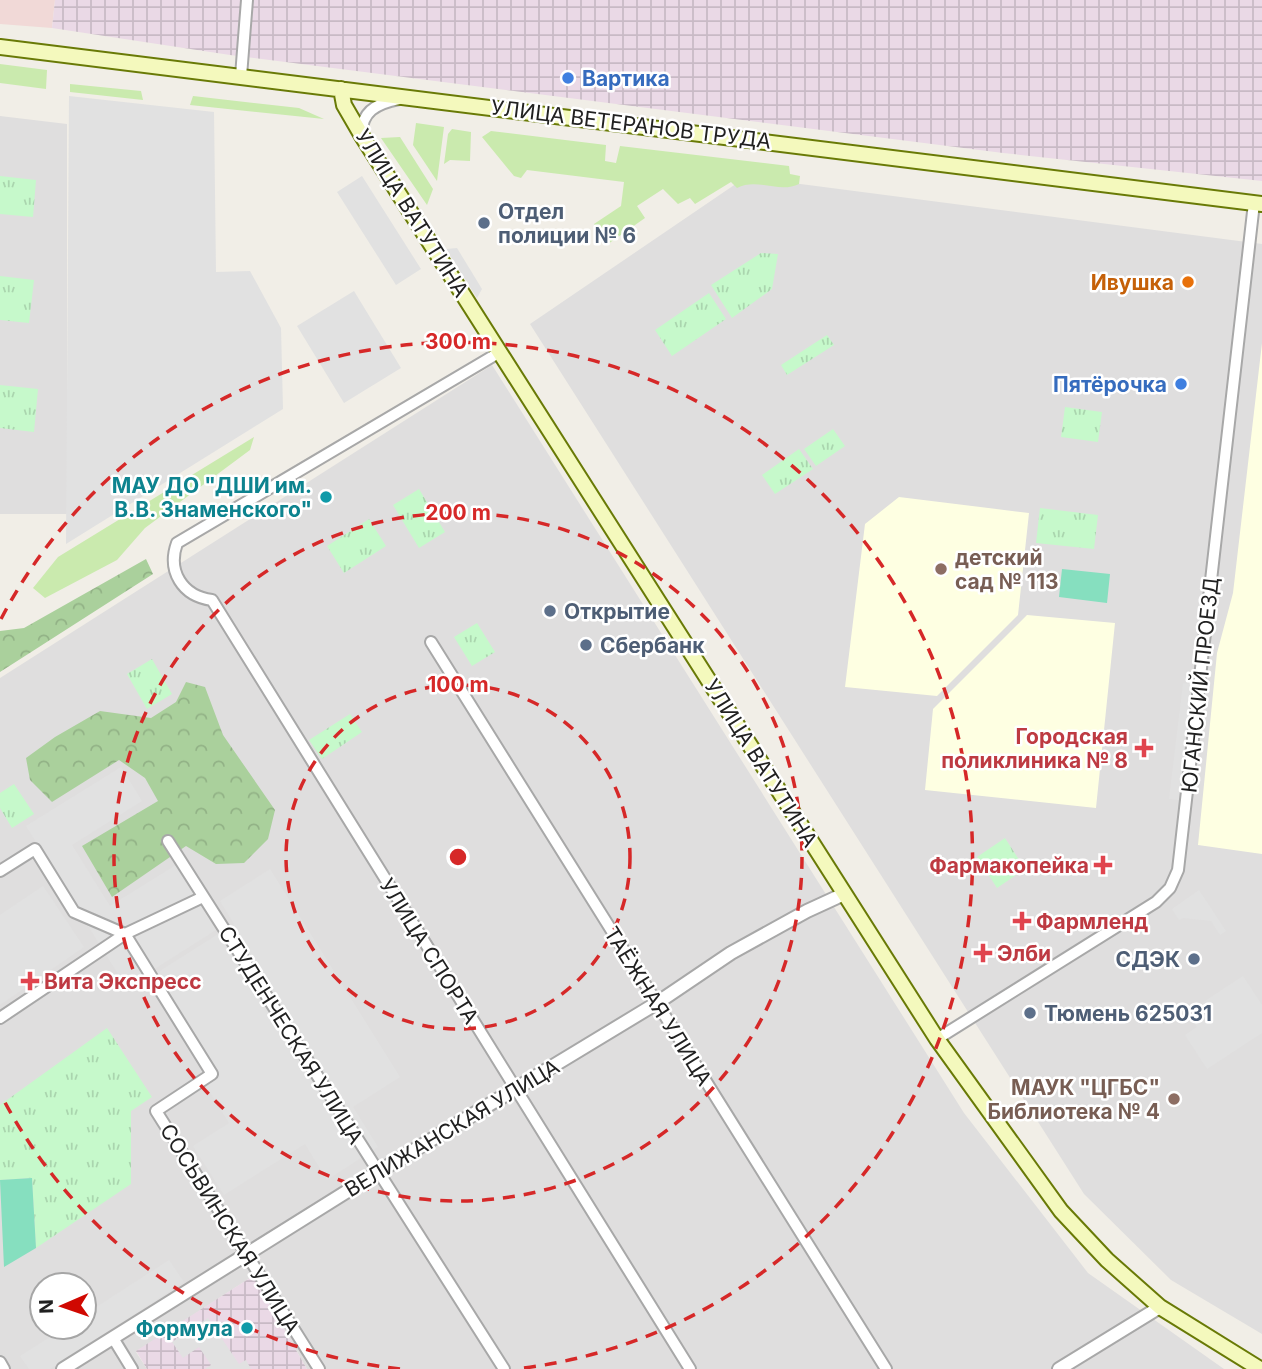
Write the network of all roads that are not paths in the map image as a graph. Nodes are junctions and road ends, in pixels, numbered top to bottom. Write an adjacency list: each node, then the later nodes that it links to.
1 (247, 0): 3 (street)
2 (0, 47): 3 (main road, УЛИЦА ВЕТЕРАНОВ ТРУДА)
3 (241, 76): 4 (main road, УЛИЦА ВЕТЕРАНОВ ТРУДА)
4 (341, 89): 5 (main road, УЛИЦА ВЕТЕРАНОВ ТРУДА); 6 (main road, УЛИЦА ВАТУТИНА)
5 (412, 97): 6 (street); 7 (main road, УЛИЦА ВЕТЕРАНОВ ТРУДА)
6 (362, 136): 8 (main road, УЛИЦА ВАТУТИНА)
7 (1258, 204): 17 (street, ЮГАНСКИЙ ПРОЕЗД)
8 (500, 352): 12 (main road, УЛИЦА ВАТУТИНА); 18 (street, УЛИЦА СПОРТА)
9 (431, 642): 15 (street, ТАЁЖНАЯ УЛИЦА)
10 (168, 841): 13 (street, СТУДЕНЧЕСКАЯ УЛИЦА)
11 (0, 871): 14 (street)
12 (844, 894): 15 (street, ВЕЛИЖАНСКАЯ УЛИЦА); 17 (main road, УЛИЦА ВАТУТИНА)
13 (203, 897): 14 (street); 19 (street, СТУДЕНЧЕСКАЯ УЛИЦА)
14 (125, 934): 16 (street); 20 (street, СОСЬВИНСКАЯ УЛИЦА)
15 (657, 1003): 18 (street, ВЕЛИЖАНСКАЯ УЛИЦА); 30 (street, ТАЁЖНАЯ УЛИЦА)
16 (0, 1018)
17 (937, 1039): 21 (main road, УЛИЦА ВАТУТИНА)
18 (515, 1091): 19 (street, ВЕЛИЖАНСКАЯ УЛИЦА); 29 (street, УЛИЦА СПОРТА)
19 (378, 1172): 20 (street, ВЕЛИЖАНСКАЯ УЛИЦА); 28 (street, СТУДЕНЧЕСКАЯ УЛИЦА)
20 (246, 1253): 22 (street, ВЕЛИЖАНСКАЯ УЛИЦА); 27 (street, СОСЬВИНСКАЯ УЛИЦА)
21 (1160, 1307): 31 (street); 32 (main road, УЛИЦА ВАТУТИНА)
22 (113, 1338): 25 (street, ВЕЛИЖАНСКАЯ УЛИЦА); 26 (street)
23 (0, 1362): 24 (street)
24 (5, 1369)
25 (63, 1369)
26 (132, 1369)
27 (318, 1369)
28 (504, 1369)
29 (690, 1369)
30 (886, 1369)
31 (1059, 1369)
32 (1260, 1369)

